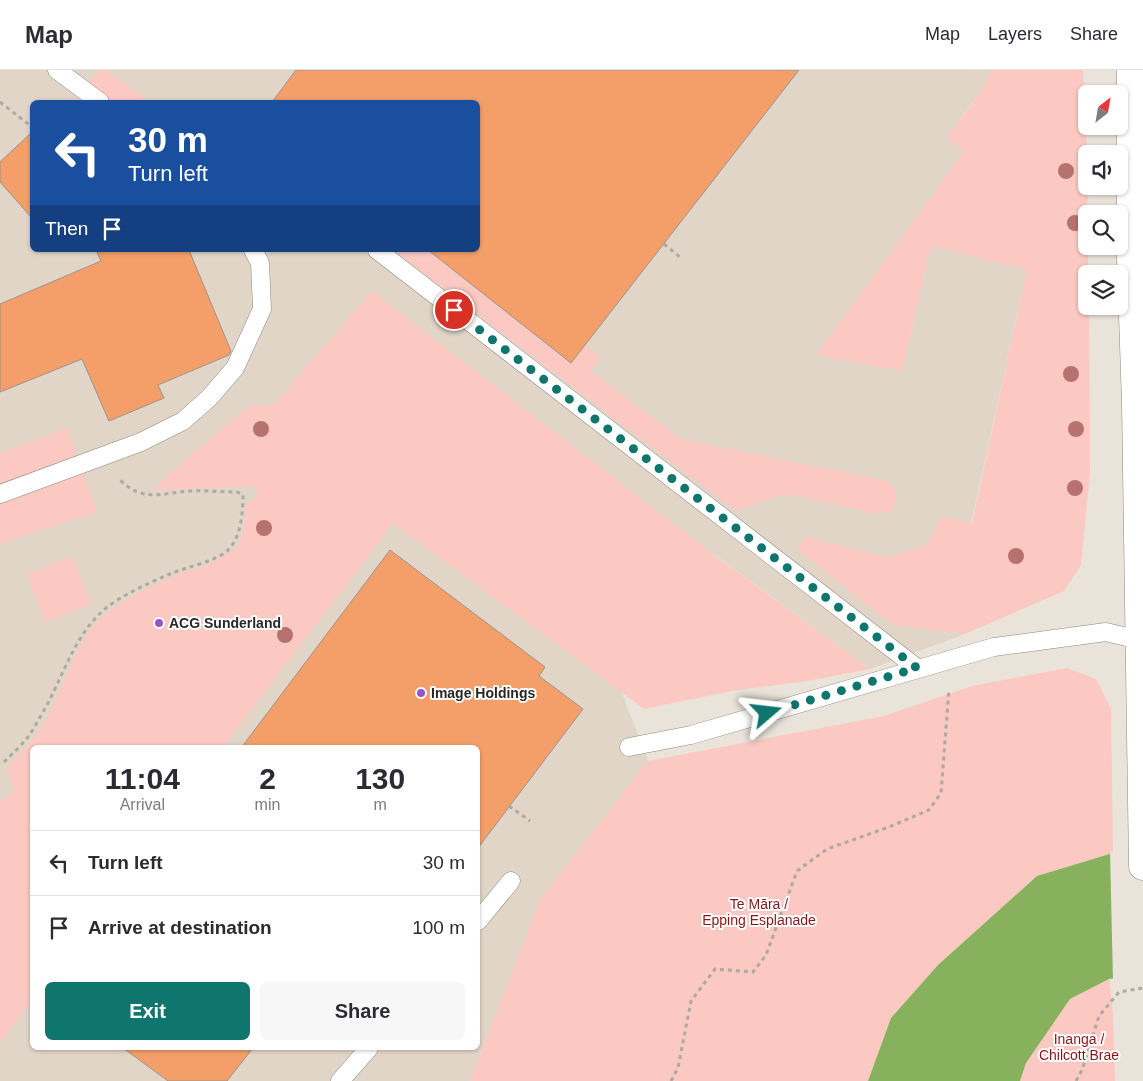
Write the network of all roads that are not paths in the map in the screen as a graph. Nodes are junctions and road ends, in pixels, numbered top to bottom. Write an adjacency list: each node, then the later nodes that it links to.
1 (57, 70): 3 (lane)
2 (1131, 70): 6 (main road)
3 (97, 100)
4 (254, 252): 7 (lane)
5 (380, 252): 9 (lane)
6 (1139, 403): 8 (main road)
7 (0, 494)
8 (1138, 640): 9 (lane); 11 (main road)
9 (917, 668): 10 (lane)
10 (629, 747)
11 (1143, 866)
12 (512, 881): 13 (lane)
13 (480, 919)
14 (367, 1050): 15 (lane)
15 (340, 1081)

